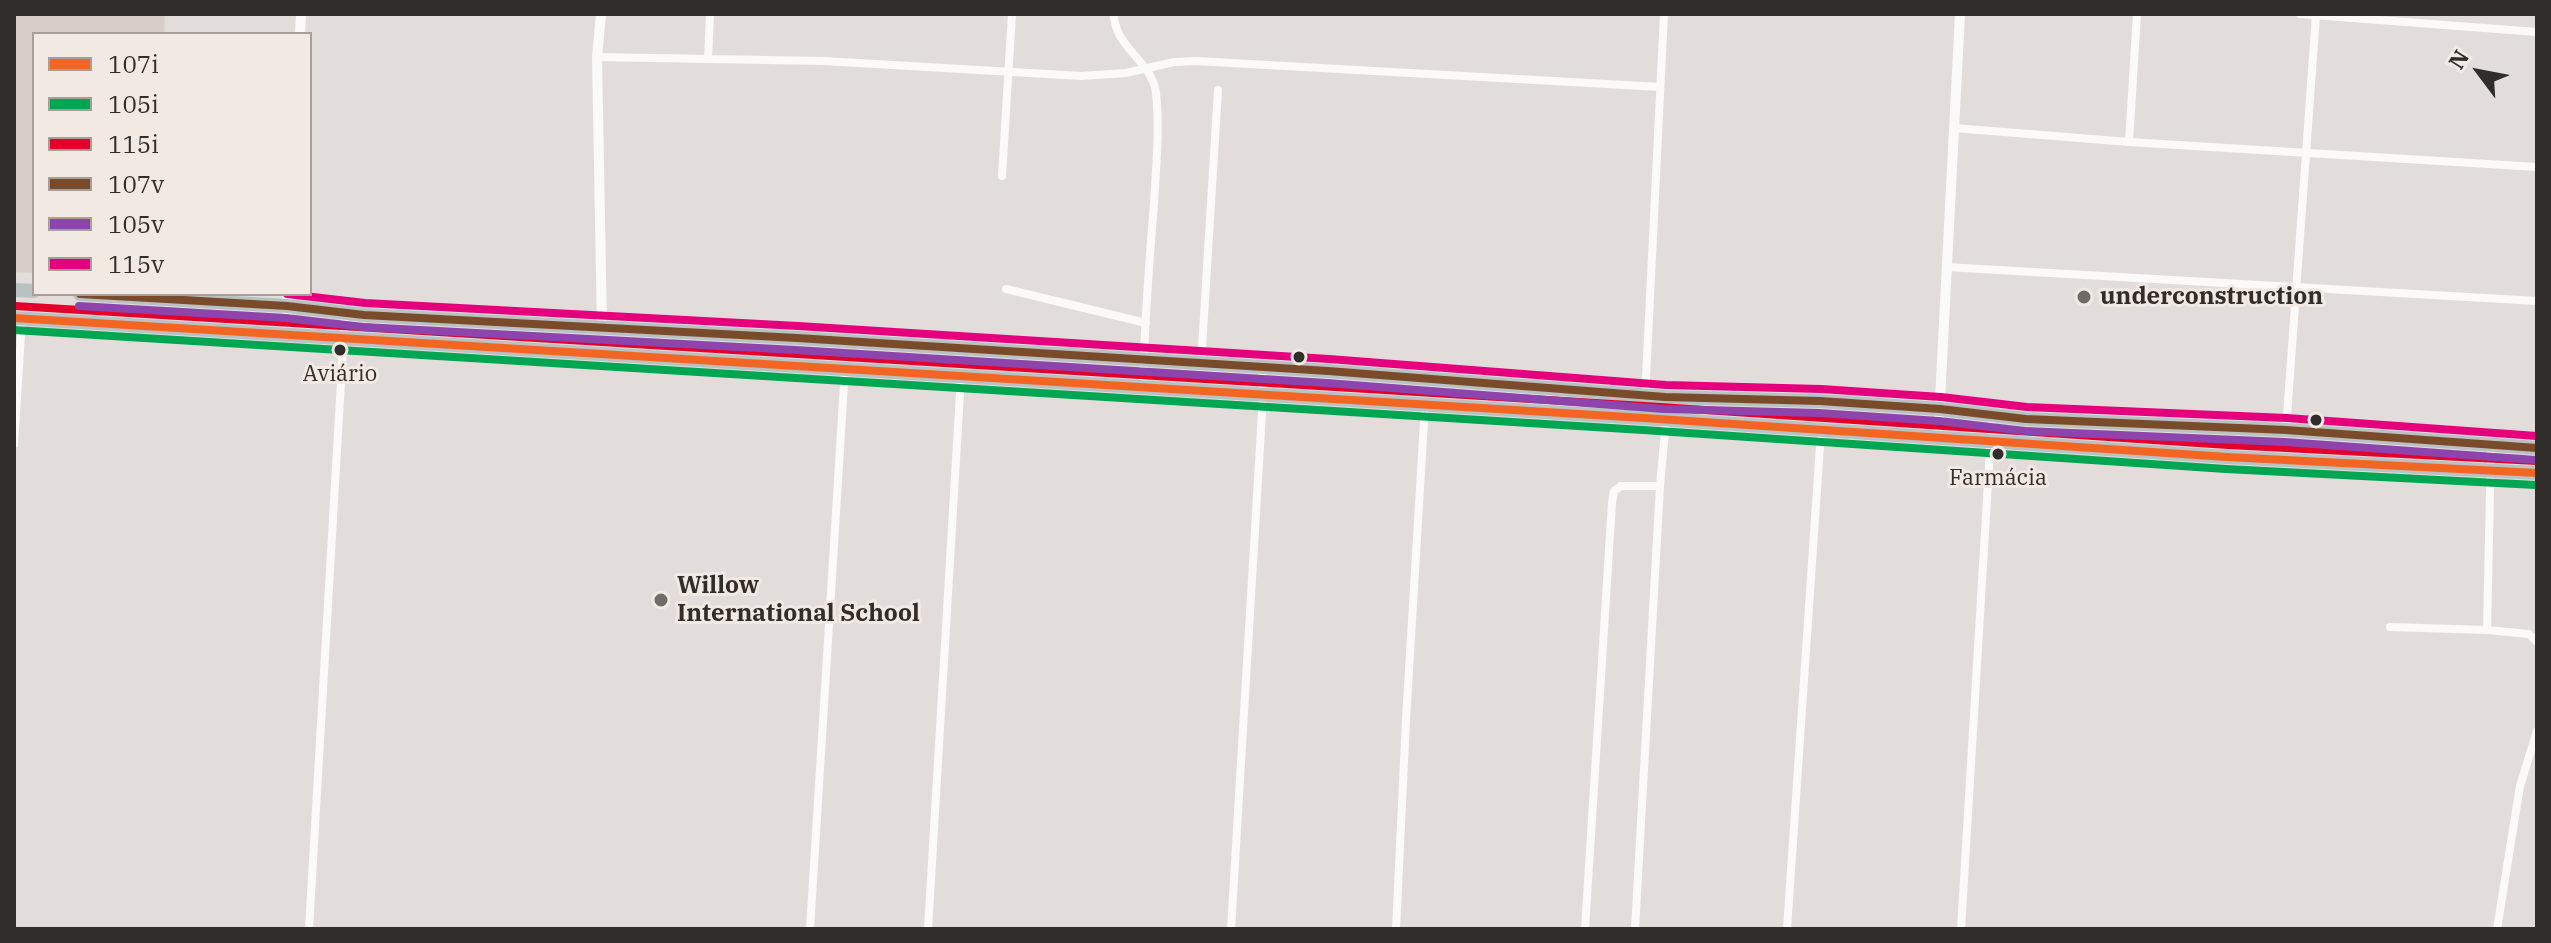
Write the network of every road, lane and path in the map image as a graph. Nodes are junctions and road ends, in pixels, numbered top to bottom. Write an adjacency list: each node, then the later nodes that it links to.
1 (601, 14): 14 (street)
2 (710, 14): 15 (street)
3 (1012, 14): 17 (street)
4 (1114, 14): 16 (street)
5 (1664, 14): 18 (street)
6 (1960, 14): 20 (street)
7 (2137, 14): 21 (street)
8 (2300, 14): 10 (street)
9 (2449, 14): 12 (street)
10 (2316, 15): 11 (street); 22 (street)
11 (2359, 16): 12 (street)
12 (2449, 26): 13 (street)
13 (2537, 32)
14 (597, 57): 15 (street); 34 (street)
15 (708, 59): 17 (street)
16 (1146, 69): 17 (street); 18 (street); 33 (street)
17 (1009, 74): 24 (street)
18 (1660, 87): 43 (street)
19 (1218, 90): 38 (street)
20 (1954, 128): 21 (street); 25 (street)
21 (2129, 142): 22 (street)
22 (2306, 152): 23 (street); 26 (street)
23 (2537, 167)
24 (1002, 176)
25 (1946, 267): 26 (street); 47 (street)
26 (2296, 287): 30 (street); 51 (street)
27 (1006, 289): 33 (street)
28 (149, 296): 29 (highway)
29 (287, 300): 31 (highway); 35 (street)
30 (2537, 301)
31 (345, 313): 34 (highway); 36 (street)
32 (18, 318): 35 (highway); 55 (street)
33 (1146, 323): 37 (street)
34 (602, 327): 37 (highway)
35 (288, 334): 36 (highway)
36 (344, 338): 39 (highway); 65 (street)
37 (1143, 361): 38 (highway); 42 (street)
38 (1201, 364): 40 (highway)
39 (845, 368): 41 (highway); 66 (street)
40 (1262, 368): 43 (highway); 44 (street)
41 (961, 376): 42 (highway); 67 (street)
42 (1143, 389): 44 (highway)
43 (1644, 393): 45 (highway); 49 (street)
44 (1263, 396): 46 (highway); 68 (street)
45 (1665, 397): 47 (highway); 50 (street)
46 (1425, 405): 49 (highway); 69 (street)
47 (1940, 409): 48 (highway); 53 (street)
48 (1992, 416): 51 (highway); 54 (street)
49 (1644, 418): 50 (highway)
50 (1666, 420): 52 (highway); 60 (street)
51 (2286, 430): 56 (highway)
52 (1821, 431): 53 (highway); 72 (street)
53 (1938, 438): 54 (highway)
54 (1989, 441): 58 (highway); 73 (street)
55 (14, 444)
56 (2491, 445): 57 (highway); 58 (street)
57 (2537, 448)
58 (2491, 470): 59 (highway); 62 (street)
59 (2537, 473)
60 (1660, 486): 70 (street); 71 (street)
61 (2390, 627): 62 (street)
62 (2487, 630): 63 (street)
63 (2537, 642)
64 (2537, 731): 74 (street)
65 (309, 929)
66 (810, 929)
67 (928, 929)
68 (1231, 929)
69 (1396, 929)
70 (1585, 929)
71 (1635, 929)
72 (1787, 929)
73 (1961, 929)
74 (2497, 929)

